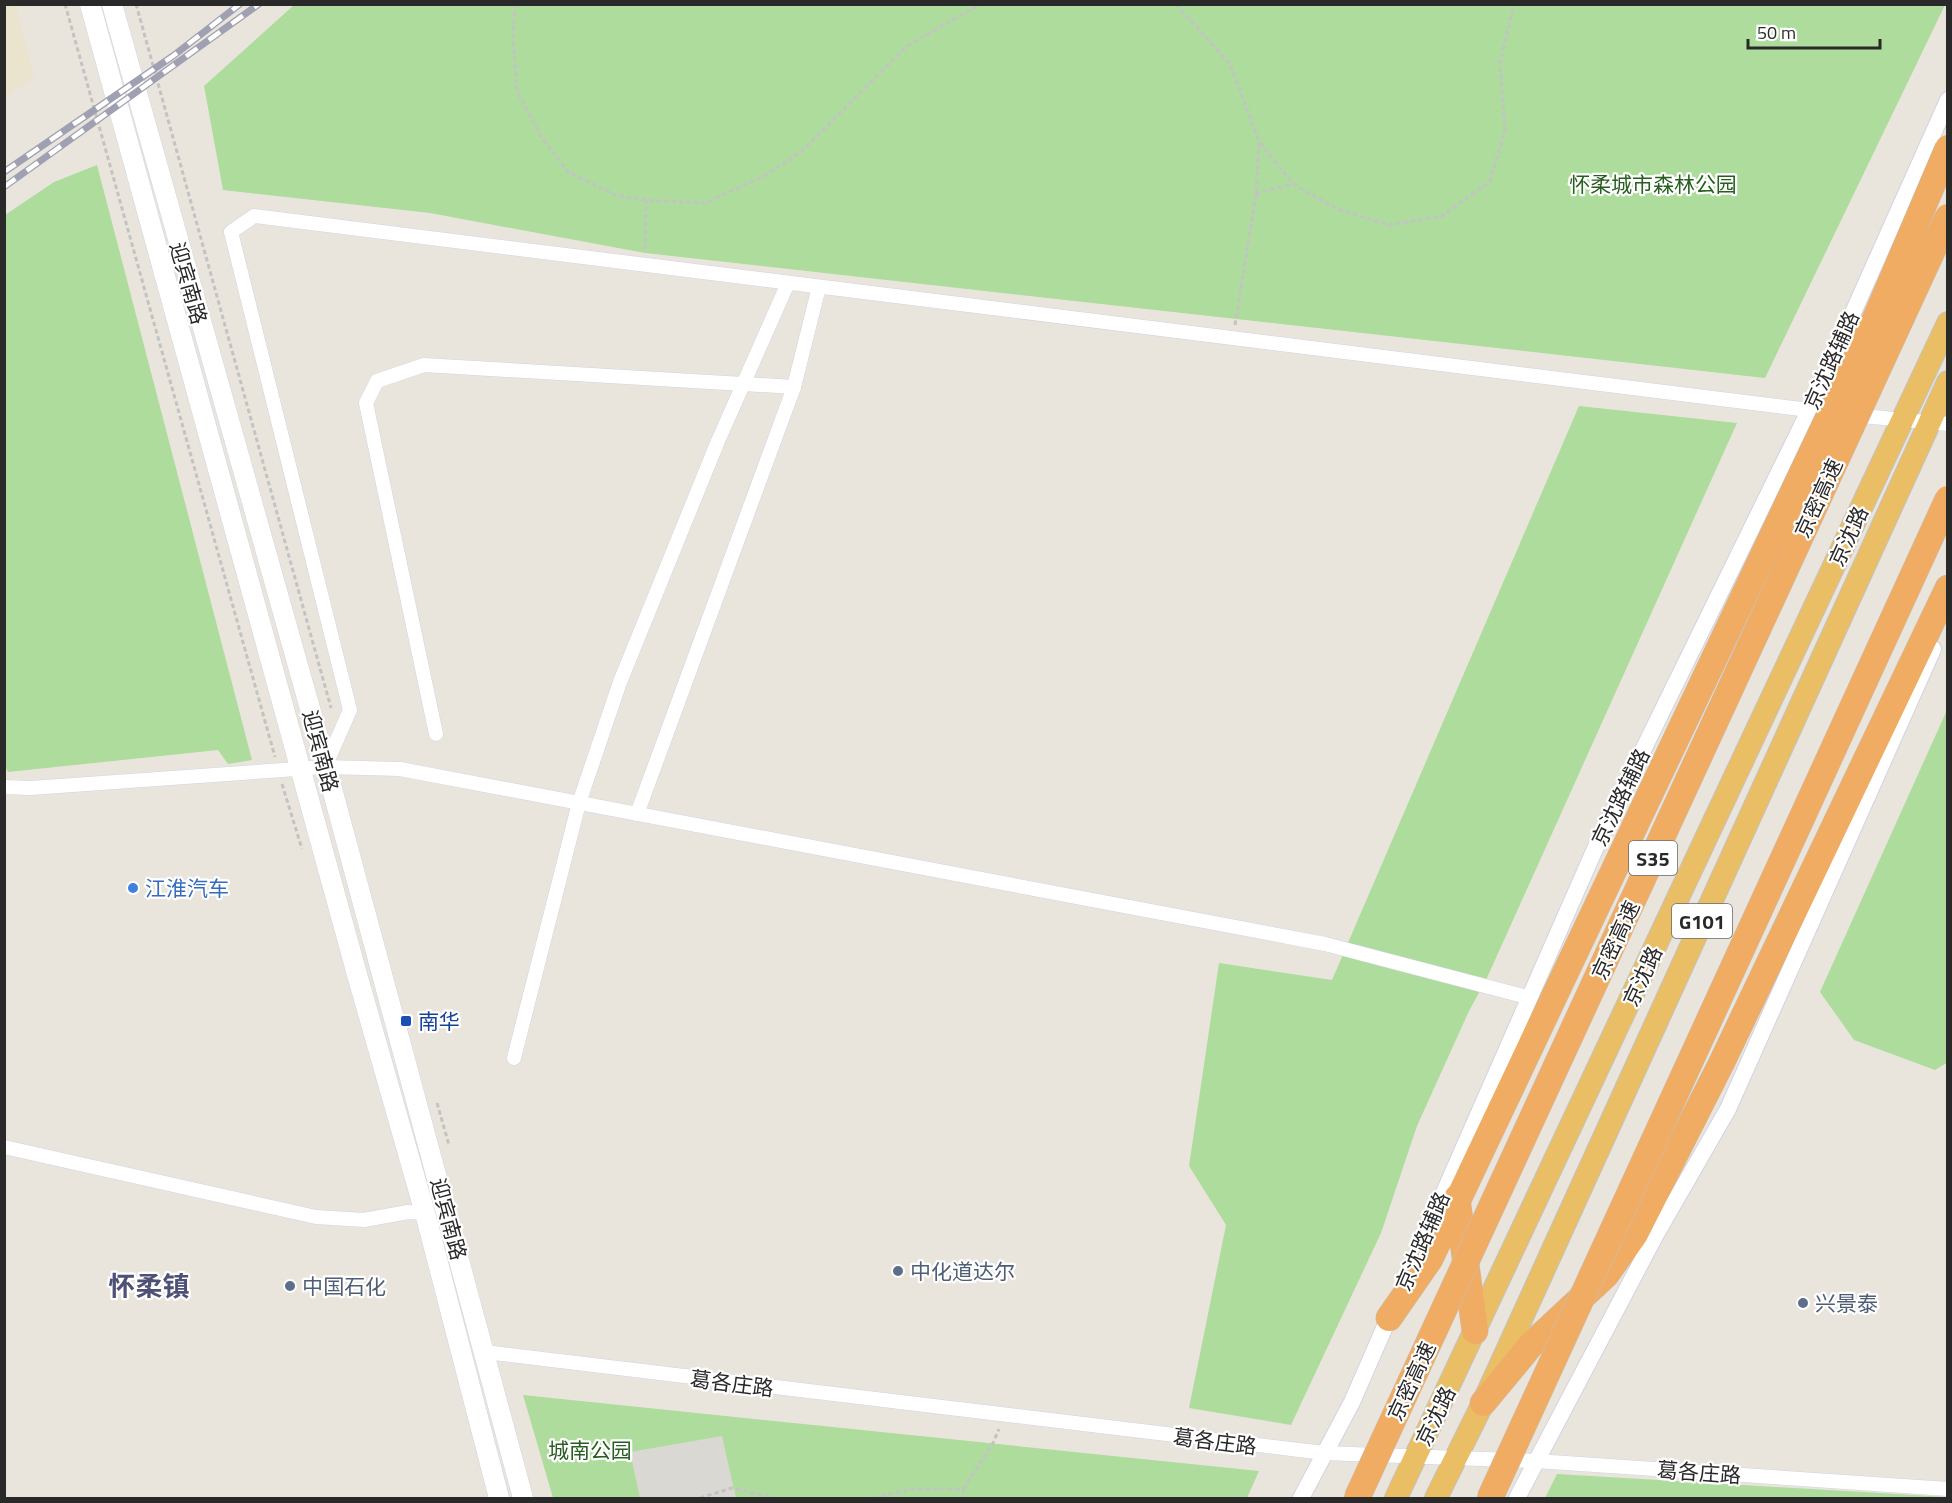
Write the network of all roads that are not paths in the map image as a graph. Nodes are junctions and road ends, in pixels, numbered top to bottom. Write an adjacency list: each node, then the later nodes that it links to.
1 (90, 4): 20 (main road, 迎宾南路)
2 (112, 4): 19 (main road, 迎宾南路)
3 (1947, 100): 12 (street, 京沈路辅路)
4 (1947, 148): 27 (highway, bridge)
5 (1947, 217): 41 (highway, 京密高速 / S35, bridge)
6 (788, 283): 7 (street); 9 (street); 19 (street)
7 (819, 287): 11 (street); 12 (street)
8 (1947, 322): 13 (highway, 京沈路 / G101)
9 (744, 382): 11 (street); 18 (street); 22 (street)
10 (1947, 382): 14 (highway, 京沈路 / G101)
11 (794, 387): 23 (street)
12 (1809, 411): 13 (street); 24 (street, 京沈路辅路)
13 (1902, 421): 14 (street); 30 (highway, 京沈路 / G101)
14 (1938, 424): 32 (highway, 京沈路 / G101)
15 (1947, 499): 44 (highway, bridge)
16 (1947, 588): 32 (highway)
17 (1947, 615): 36 (street)
18 (436, 734)
19 (326, 767): 20 (street); 22 (street); 31 (main road, 迎宾南路)
20 (302, 769): 21 (street); 28 (main road, 迎宾南路)
21 (4, 787)
22 (579, 803): 23 (street); 25 (street)
23 (637, 814): 24 (street)
24 (1527, 997): 29 (street, 京沈路辅路)
25 (514, 1058)
26 (4, 1147): 28 (street)
27 (1457, 1197): 29 (highway); 30 (highway)
28 (425, 1213): 38 (main road, 迎宾南路)
29 (1389, 1318): 33 (street, 京沈路辅路)
30 (1475, 1331): 34 (highway, 京沈路 / G101)
31 (485, 1352): 33 (street, 葛各庄路); 39 (main road, 迎宾南路)
32 (1483, 1403): 35 (highway, 京沈路 / G101)
33 (1324, 1453): 34 (street, 葛各庄路); 40 (street, 京沈路辅路)
34 (1415, 1456): 35 (street, 葛各庄路); 42 (highway, 京沈路 / G101)
35 (1454, 1459): 36 (street, 葛各庄路); 43 (highway, 京沈路 / G101)
36 (1536, 1461): 37 (street, 葛各庄路); 45 (street)
37 (1947, 1489)
38 (499, 1498)
39 (523, 1498)
40 (1301, 1498)
41 (1357, 1498)
42 (1396, 1498)
43 (1436, 1498)
44 (1490, 1498)
45 (1517, 1498)

